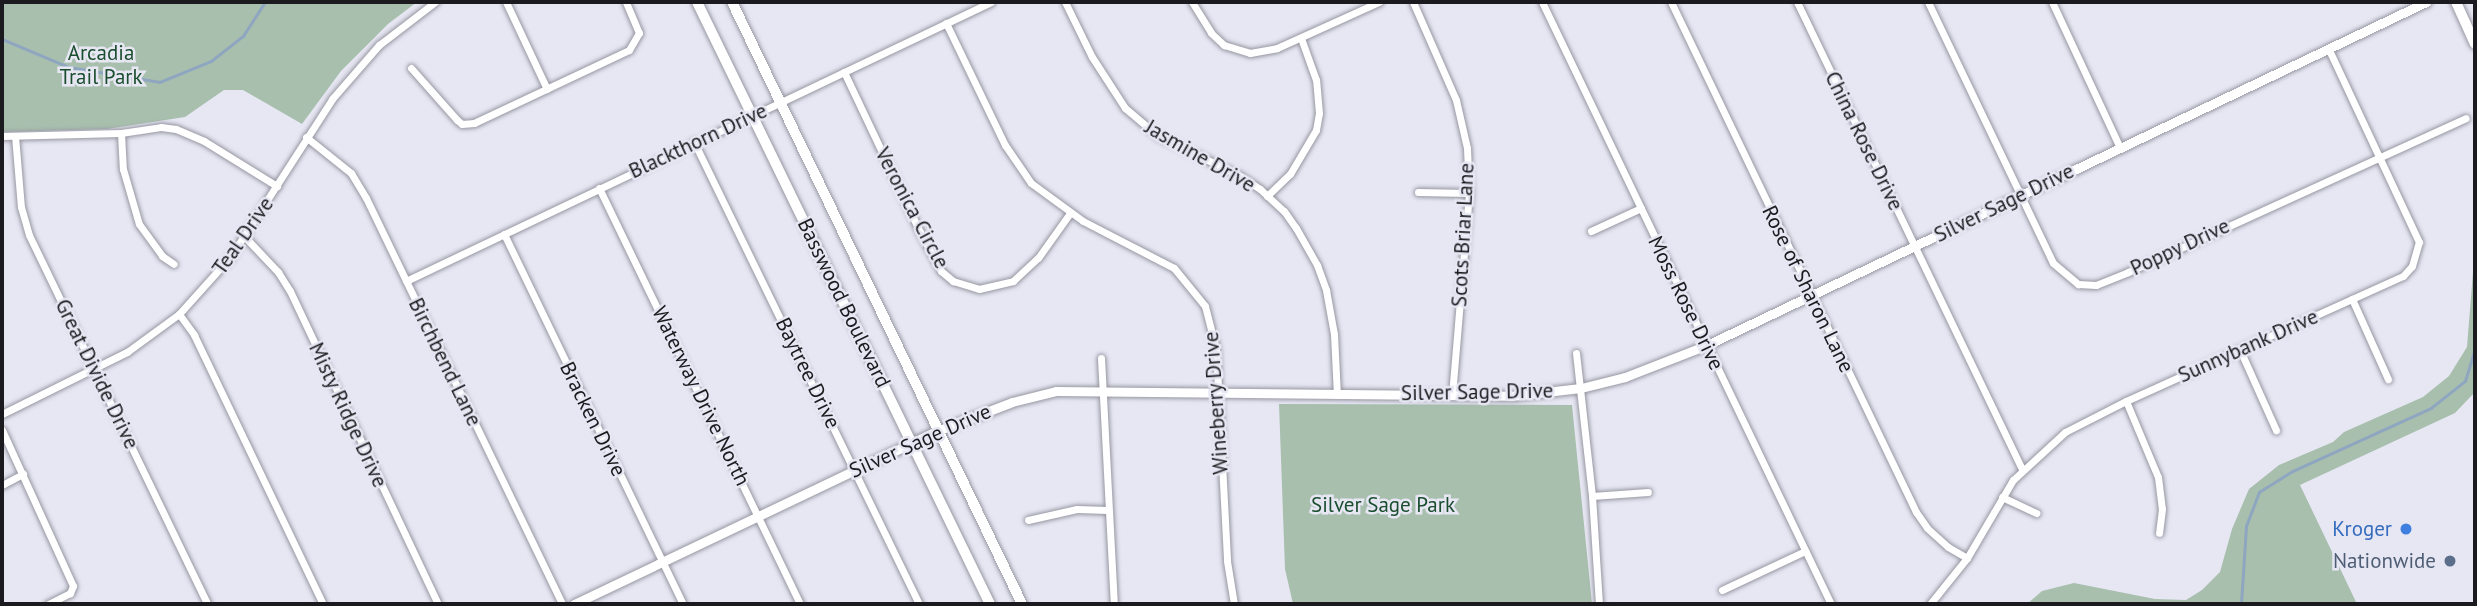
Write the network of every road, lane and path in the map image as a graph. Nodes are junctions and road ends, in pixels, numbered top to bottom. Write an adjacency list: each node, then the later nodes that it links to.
1 (435, 2): 31 (street, Teal Drive)
2 (506, 2): 24 (street)
3 (626, 2): 24 (street)
4 (697, 2): 26 (main road, Basswood Boulevard)
5 (732, 2): 25 (main road, Basswood Boulevard)
6 (991, 2): 18 (street, Blackthorn Drive)
7 (1065, 2): 39 (street, Jasmine Drive)
8 (1192, 2): 19 (street)
9 (1379, 2): 19 (street)
10 (1413, 2): 38 (street, Scots Briar Lane)
11 (1542, 2): 41 (street, Moss Rose Drive)
12 (1671, 2): 49 (street, Rose of Sharon Lane)
13 (1797, 2): 46 (street, China Rose Drive)
14 (1928, 2): 40 (street)
15 (2052, 2): 33 (street)
16 (2426, 2): 21 (street, Silver Sage Drive)
17 (2456, 2): 20 (main road)
18 (946, 23): 23 (street, Blackthorn Drive); 42 (street, Wineberry Drive)
19 (1301, 38): 39 (street)
20 (2475, 44)
21 (2328, 48): 33 (street, Silver Sage Drive); 34 (street, Sunnybank Drive)
22 (411, 68): 24 (street)
23 (844, 72): 25 (street, Blackthorn Drive); 42 (street, Veronica Circle)
24 (547, 89)
25 (779, 103): 26 (street, Blackthorn Drive); 67 (main road, Basswood Boulevard)
26 (753, 116): 32 (street, Blackthorn Drive); 68 (main road, Basswood Boulevard)
27 (2466, 118): 34 (street)
28 (121, 133): 30 (street); 35 (street); 47 (street)
29 (2, 136): 30 (street)
30 (15, 136): 56 (street, Great Divide Drive)
31 (306, 137): 35 (street, Teal Drive); 48 (street, Birchbend Lane)
32 (694, 142): 36 (street, Blackthorn Drive); 70 (street, Baytree Drive)
33 (2120, 148): 40 (street, Silver Sage Drive)
34 (2377, 156): 40 (street, Poppy Drive); 50 (street, Sunnybank Drive)
35 (277, 186): 45 (street, Teal Drive)
36 (599, 188): 44 (street, Blackthorn Drive); 78 (street, Waterway Drive North)
37 (1418, 192): 38 (street)
38 (1469, 193): 62 (street, Scots Briar Lane)
39 (1267, 195): 61 (street, Jasmine Drive)
40 (2020, 196): 46 (street, Silver Sage Drive)
41 (1641, 208): 43 (street); 52 (street, Moss Rose Drive)
42 (1070, 213): 60 (street, Wineberry Drive)
43 (1591, 231)
44 (504, 234): 48 (street, Blackthorn Drive); 83 (street, Bracken Drive)
45 (244, 236): 51 (street, Teal Drive); 88 (street, Misty Ridge Drive)
46 (1915, 246): 49 (street, Silver Sage Drive); 69 (street, China Rose Drive)
47 (174, 264)
48 (406, 281): 89 (street, Birchbend Lane)
49 (1811, 295): 52 (street, Silver Sage Drive); 82 (street, Rose of Sharon Lane)
50 (2352, 299): 53 (street, Sunnybank Drive); 57 (street)
51 (179, 314): 56 (street, Teal Drive); 87 (street)
52 (1707, 345): 58 (street, Silver Sage Drive); 81 (street, Moss Rose Drive)
53 (2240, 350): 63 (street, Sunnybank Drive); 66 (street)
54 (1576, 353): 58 (street)
55 (1101, 358): 59 (street)
56 (95, 369): 64 (street, Teal Drive); 86 (street, Great Divide Drive)
57 (2388, 379)
58 (1581, 388): 62 (street, Silver Sage Drive); 74 (street)
59 (1102, 390): 60 (street, Silver Sage Drive); 67 (street, Silver Sage Drive); 76 (street)
60 (1216, 393): 61 (street, Silver Sage Drive); 97 (street, Wineberry Drive)
61 (1337, 395): 62 (street, Silver Sage Drive)
62 (1452, 395)
63 (2126, 401): 69 (street, Sunnybank Drive); 80 (street)
64 (2, 414)
65 (2, 430): 71 (street)
66 (2276, 430)
67 (937, 431): 68 (street, Silver Sage Drive); 95 (main road, Basswood Boulevard)
68 (912, 442): 70 (street, Silver Sage Drive); 94 (main road, Basswood Boulevard)
69 (2022, 469): 75 (street, Sunnybank Drive)
70 (854, 470): 78 (street, Silver Sage Drive); 93 (street, Baytree Drive)
71 (23, 474): 72 (street); 85 (street)
72 (2, 485)
73 (1648, 492): 74 (street)
74 (1592, 496): 98 (street)
75 (2002, 498): 77 (street); 82 (street, Sunnybank Drive)
76 (1107, 510): 79 (street); 96 (street)
77 (2036, 513)
78 (759, 515): 83 (street, Silver Sage Drive); 92 (street, Waterway Drive North)
79 (1028, 520)
80 (2159, 533)
81 (1805, 551): 84 (street); 99 (street, Moss Rose Drive)
82 (1967, 558): 100 (street, Sunnybank Drive)
83 (663, 562): 90 (street, Silver Sage Drive); 91 (street, Bracken Drive)
84 (1722, 590)
85 (48, 604)
86 (207, 604)
87 (323, 604)
88 (438, 604)
89 (562, 604)
90 (573, 604)
91 (683, 604)
92 (800, 604)
93 (919, 604)
94 (990, 604)
95 (1022, 604)
96 (1114, 604)
97 (1234, 604)
98 (1599, 604)
99 (1831, 604)
100 (1930, 604)

